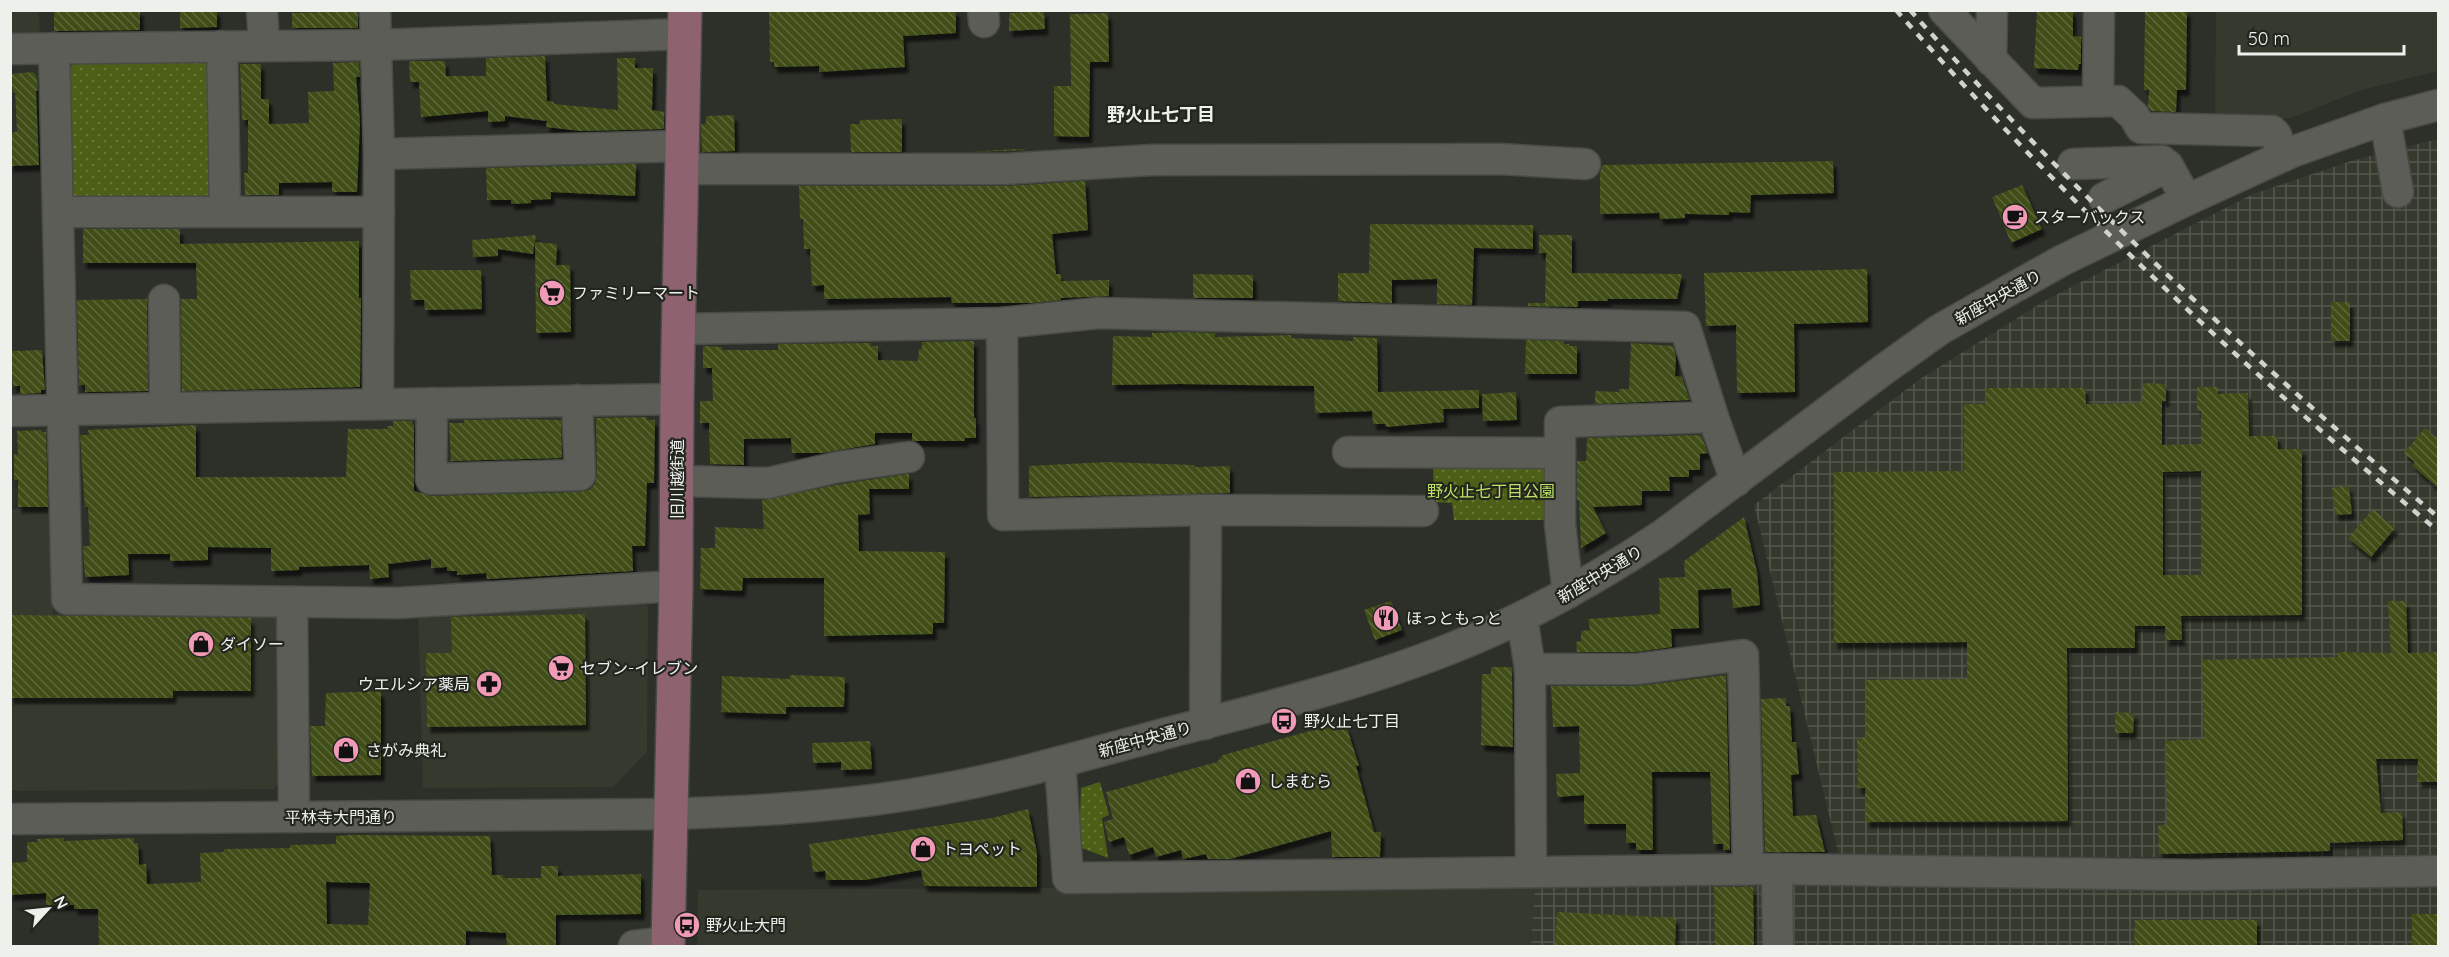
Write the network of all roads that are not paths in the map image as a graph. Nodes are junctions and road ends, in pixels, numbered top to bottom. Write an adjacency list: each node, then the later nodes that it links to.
1 (262, 10): 7 (street)
2 (375, 10): 8 (street)
3 (1944, 10): 12 (street)
4 (1992, 10): 12 (street)
5 (2099, 10): 13 (street)
6 (684, 22): 8 (street); 18 (main road, 旧川越街道)
7 (264, 45): 8 (street); 9 (street)
8 (377, 45): 16 (street)
9 (222, 46): 10 (street); 25 (street)
10 (54, 48): 11 (street); 26 (street)
11 (10, 49)
12 (1991, 60): 13 (street)
13 (2098, 101): 17 (street)
14 (2439, 105): 15 (street, 新座中央通り)
15 (2385, 119): 17 (street, 新座中央通り); 22 (street)
16 (379, 154): 18 (street); 27 (street)
17 (2283, 156): 24 (street, 新座中央通り)
18 (682, 157): 19 (street); 30 (main road, 旧川越街道)
19 (1585, 164)
20 (2073, 164): 21 (street)
21 (2168, 166): 23 (street); 24 (street)
22 (2398, 192)
23 (2104, 198)
24 (2187, 200): 43 (street, 新座中央通り)
25 (225, 210): 26 (street); 27 (street)
26 (58, 212): 36 (street)
27 (379, 212): 34 (street)
28 (164, 300): 35 (street)
29 (1002, 323): 30 (street); 38 (street); 44 (street)
30 (678, 329): 31 (main road, 旧川越街道)
31 (677, 399): 32 (street); 42 (main road, 旧川越街道)
32 (577, 400): 33 (street); 33 (street)
33 (432, 403): 34 (street)
34 (378, 404): 35 (street)
35 (165, 408): 36 (street)
36 (62, 410): 37 (street); 48 (street)
37 (10, 411)
38 (1713, 417): 40 (street); 43 (street)
39 (1348, 452): 40 (street)
40 (1560, 453): 47 (street)
41 (909, 458): 42 (street)
42 (677, 481): 46 (main road, 旧川越街道)
43 (1736, 481): 47 (street, 新座中央通り)
44 (1206, 510): 45 (street); 51 (street)
45 (1423, 511)
46 (676, 586): 48 (street); 53 (main road, 旧川越街道)
47 (1568, 593): 49 (street, 新座中央通り)
48 (292, 602): 54 (street)
49 (1522, 617): 50 (street); 51 (street, 新座中央通り)
50 (1530, 669): 56 (street); 57 (street)
51 (1205, 724): 52 (street, 新座中央通り)
52 (1060, 762): 53 (street, 新座中央通り); 57 (street)
53 (671, 814): 54 (street, 平林寺大門通り); 59 (main road, 旧川越街道)
54 (294, 817): 55 (street, 平林寺大門通り)
55 (10, 819)
56 (1763, 869): 57 (street); 58 (street); 61 (street)
57 (1532, 871)
58 (2439, 871)
59 (668, 944): 60 (street)
60 (634, 946)
61 (1778, 946)

